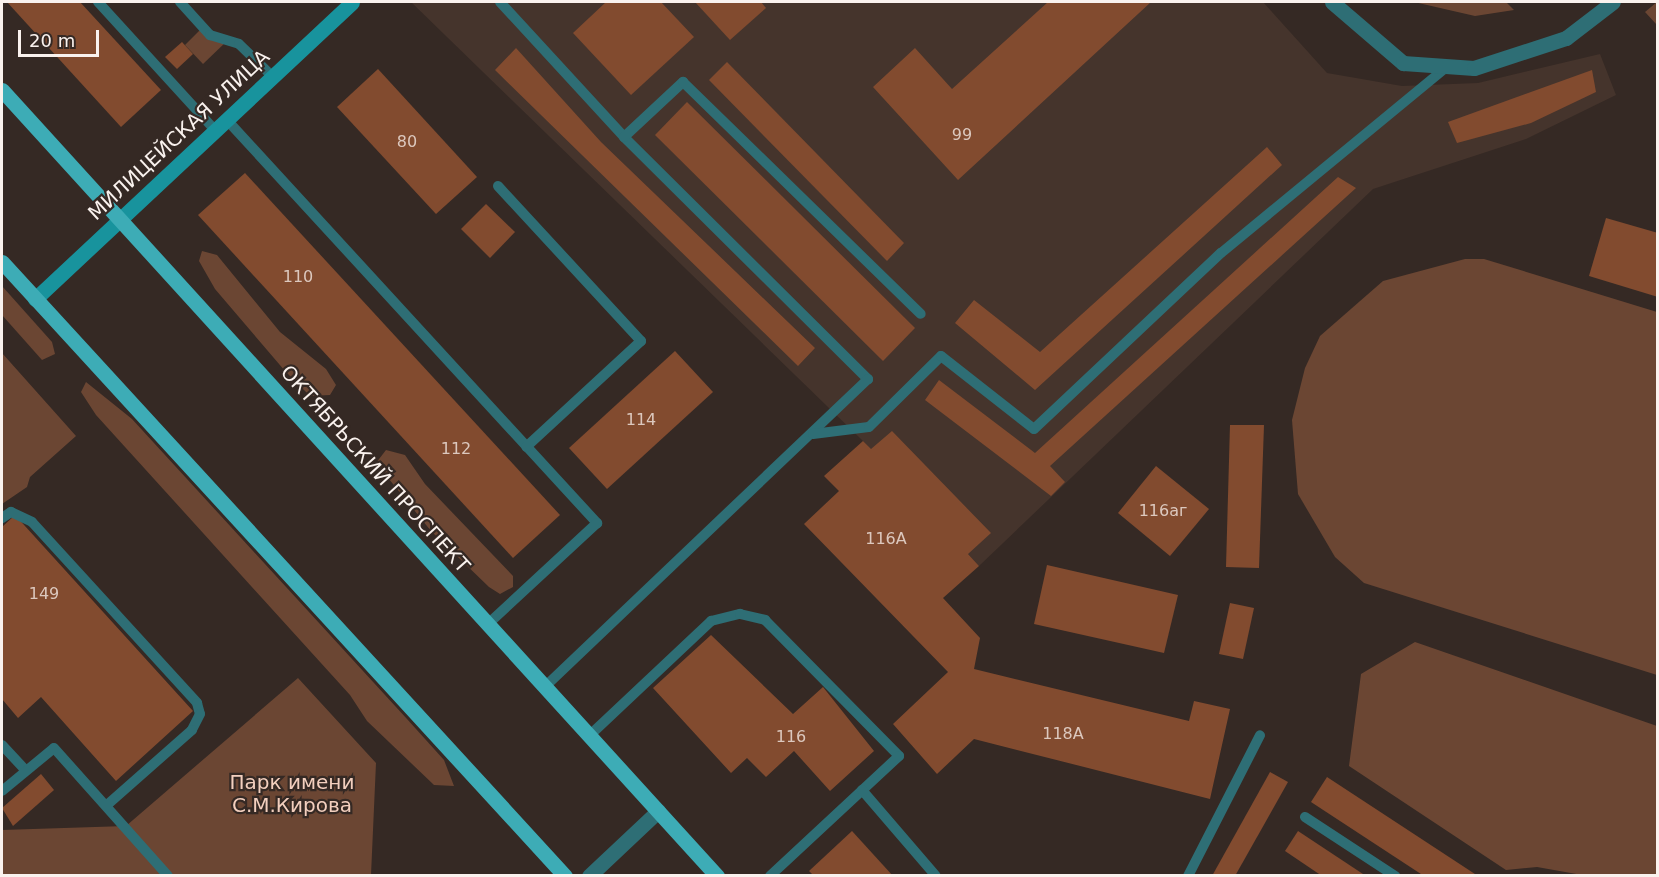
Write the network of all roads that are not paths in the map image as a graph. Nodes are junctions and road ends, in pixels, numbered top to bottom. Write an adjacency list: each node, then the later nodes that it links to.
1 (99, 2): 11 (lane)
2 (180, 2): 8 (lane)
3 (352, 2): 8 (street, МИЛИЦЕЙСКАЯ УЛИЦА)
4 (500, 2): 12 (lane)
5 (1332, 2): 7 (street)
6 (1613, 2): 7 (street)
7 (1448, 66): 18 (lane)
8 (272, 76): 10 (street, МИЛИЦЕЙСКАЯ УЛИЦА)
9 (2, 90): 14 (main road, ОКТЯБРЬСКИЙ ПРОСПЕКТ)
10 (226, 119): 11 (street, МИЛИЦЕЙСКАЯ УЛИЦА); 19 (lane)
11 (215, 130): 14 (street, МИЛИЦЕЙСКАЯ УЛИЦА)
12 (624, 137): 17 (lane); 18 (lane)
13 (498, 186): 19 (lane)
14 (119, 219): 16 (street, МИЛИЦЕЙСКАЯ УЛИЦА); 21 (main road, ОКТЯБРЬСКИЙ ПРОСПЕКТ)
15 (2, 262): 16 (main road)
16 (35, 299): 33 (main road)
17 (921, 314)
18 (813, 434): 22 (lane)
19 (526, 447): 21 (lane)
20 (2, 518): 29 (lane)
21 (488, 624): 22 (main road, ОКТЯБРЬСКИЙ ПРОСПЕКТ)
22 (545, 687): 24 (main road, ОКТЯБРЬСКИЙ ПРОСПЕКТ)
23 (1260, 735): 38 (lane)
24 (589, 736): 27 (lane); 30 (main road, ОКТЯБРЬСКИЙ ПРОСПЕКТ)
25 (2, 744): 26 (lane)
26 (26, 771): 28 (lane); 29 (lane)
27 (862, 790): 36 (lane); 37 (lane)
28 (2, 791)
29 (107, 805): 32 (lane)
30 (658, 812): 34 (street); 35 (main road, ОКТЯБРЬСКИЙ ПРОСПЕКТ)
31 (1305, 817): 39 (lane)
32 (168, 876)
33 (565, 876)
34 (588, 876)
35 (717, 876)
36 (770, 876)
37 (936, 876)
38 (1188, 876)
39 (1395, 876)

